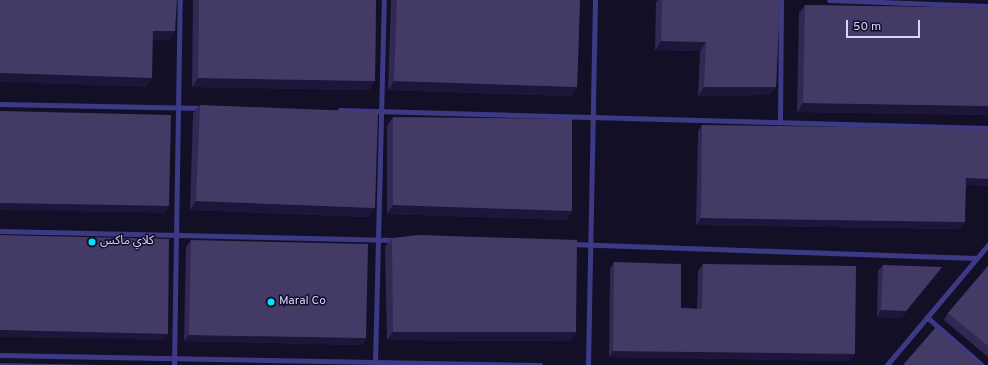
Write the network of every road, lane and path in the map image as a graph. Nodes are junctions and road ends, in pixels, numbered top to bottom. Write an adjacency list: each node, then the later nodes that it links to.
1 (180, 0): 9 (lane)
2 (384, 0): 12 (lane)
3 (595, 0): 13 (lane)
4 (781, 0): 14 (lane)
5 (829, 0): 6 (lane)
6 (956, 2): 7 (lane)
7 (988, 6)
8 (0, 104): 9 (lane)
9 (178, 107): 10 (lane); 17 (lane)
10 (210, 108)
11 (334, 110): 12 (lane)
12 (381, 111): 13 (lane); 18 (lane)
13 (593, 115): 14 (lane); 22 (lane)
14 (780, 121): 15 (lane)
15 (988, 128)
16 (0, 231): 17 (lane)
17 (176, 235): 18 (lane); 26 (lane)
18 (378, 240): 19 (lane); 27 (lane)
19 (402, 240)
20 (567, 244): 22 (lane)
21 (988, 244): 23 (lane)
22 (590, 245): 23 (lane); 30 (lane)
23 (976, 258): 24 (lane)
24 (927, 317): 31 (lane); 32 (lane)
25 (0, 355): 26 (lane)
26 (174, 358): 27 (lane); 28 (lane)
27 (375, 363): 29 (lane)
28 (174, 365)
29 (540, 365)
30 (588, 365)
31 (886, 365)
32 (982, 365)

